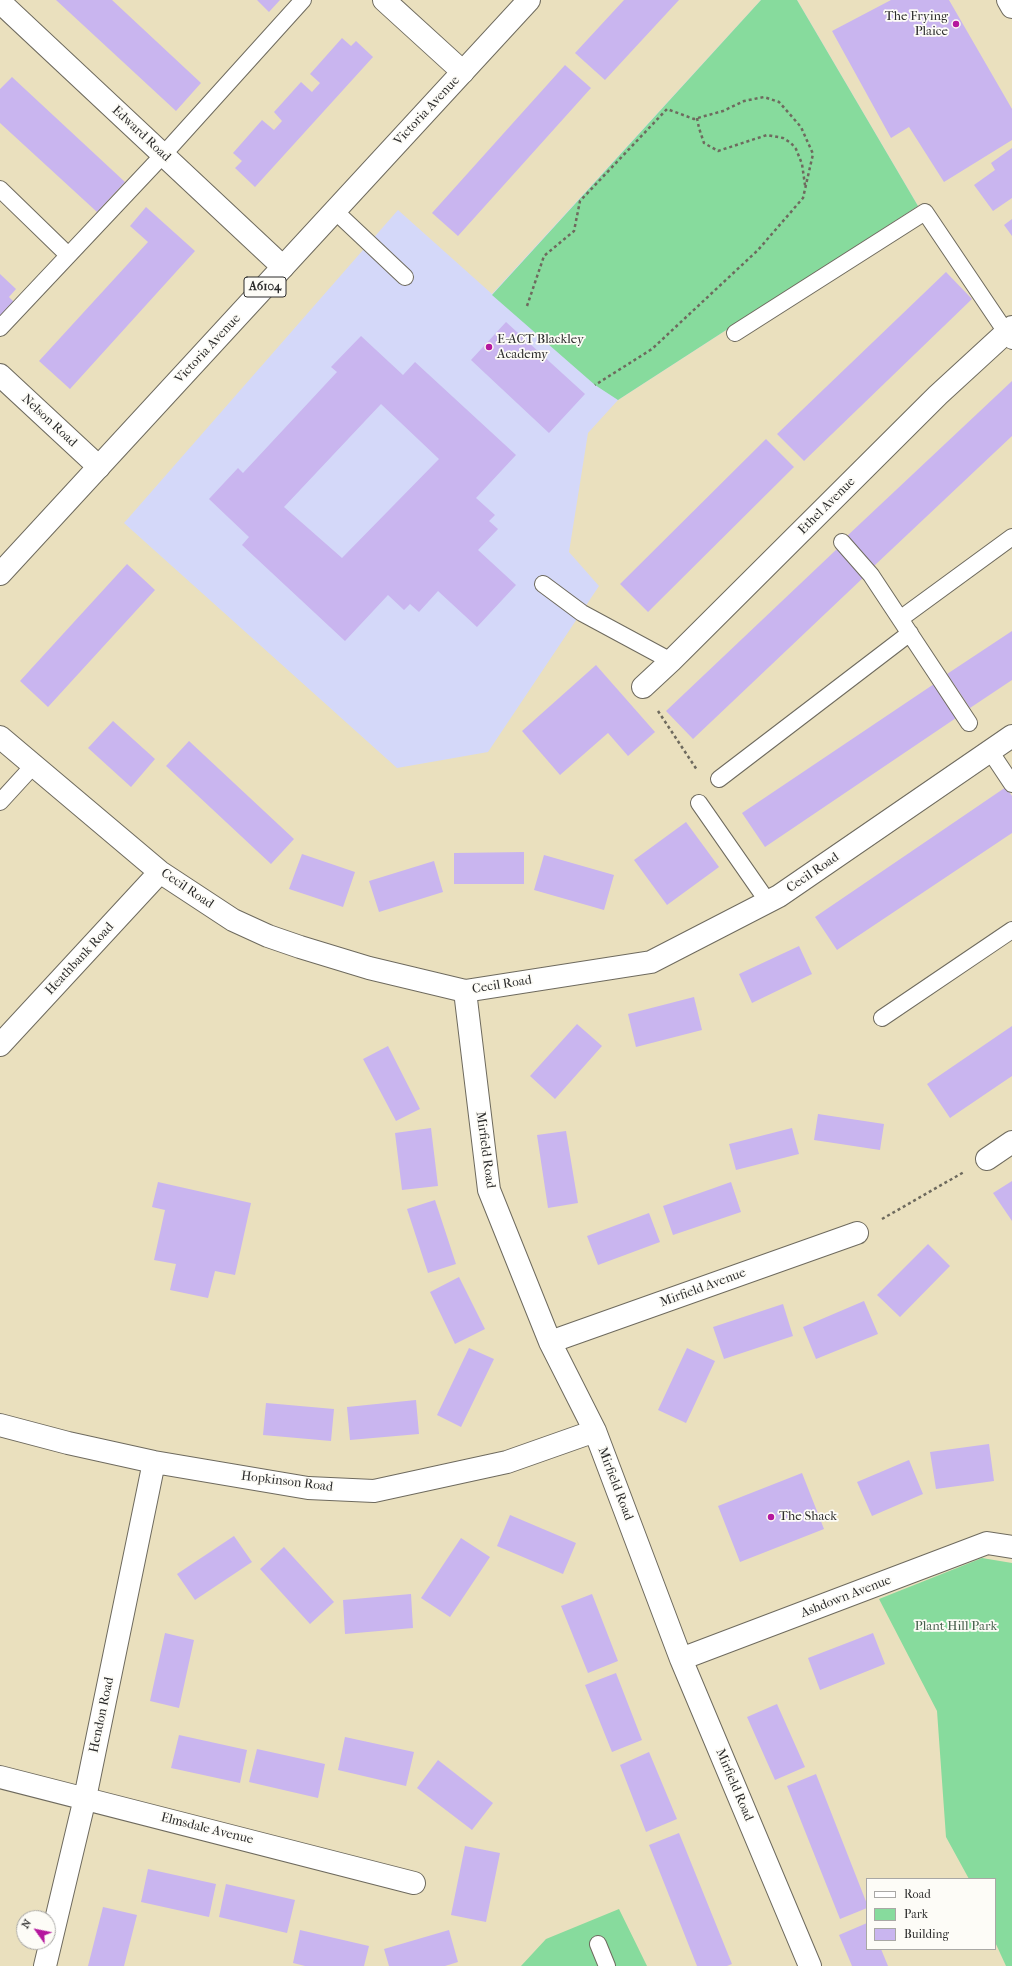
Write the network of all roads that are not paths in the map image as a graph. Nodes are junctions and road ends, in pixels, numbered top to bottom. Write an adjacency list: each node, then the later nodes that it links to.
1 (303, 0): 8 (lane)
2 (384, 0): 7 (street)
3 (529, 0): 7 (street, Victoria Avenue / A6104)
4 (1008, 0): 6 (street)
5 (0, 2): 8 (street, Edward Road)
6 (1012, 7)
7 (463, 72): 10 (street, Victoria Avenue / A6104)
8 (163, 155): 11 (lane); 12 (street, Edward Road)
9 (0, 189): 11 (lane)
10 (334, 211): 12 (street, Victoria Avenue / A6104); 13 (lane)
11 (68, 255): 14 (lane)
12 (283, 267): 18 (street, Victoria Avenue / A6104)
13 (405, 276)
14 (0, 328)
15 (735, 333): 16 (lane)
16 (1010, 333): 25 (street, Ethel Avenue)
17 (0, 375): 18 (street, Nelson Road)
18 (99, 467): 21 (street, Victoria Avenue / A6104)
19 (1012, 537): 23 (lane)
20 (842, 542): 23 (lane)
21 (0, 574)
22 (543, 584): 25 (lane)
23 (900, 619): 24 (lane)
24 (910, 633): 27 (lane); 32 (lane)
25 (671, 661): 26 (street, Ethel Avenue)
26 (643, 687)
27 (970, 722)
28 (1012, 736): 30 (street, Cecil Road)
29 (0, 737): 31 (street, Cecil Road)
30 (990, 751): 33 (lane); 37 (street, Cecil Road)
31 (33, 766): 34 (lane); 36 (street, Cecil Road)
32 (719, 779)
33 (1012, 784)
34 (0, 802)
35 (699, 803): 37 (lane)
36 (160, 872): 39 (street, Cecil Road); 41 (street, Heathbank Road)
37 (768, 902): 39 (street, Cecil Road)
38 (1012, 930): 40 (lane)
39 (465, 991): 45 (street, Mirfield Road)
40 (882, 1018)
41 (0, 1045)
42 (1012, 1142): 43 (street)
43 (987, 1159)
44 (857, 1233): 45 (street, Mirfield Avenue)
45 (550, 1342): 47 (street, Mirfield Road)
46 (0, 1425): 48 (street, Hopkinson Road)
47 (595, 1431): 48 (street, Hopkinson Road); 50 (street, Mirfield Road)
48 (154, 1462): 52 (street, Hendon Road)
49 (1012, 1547): 50 (street, Ashdown Avenue)
50 (681, 1659): 57 (street, Mirfield Road)
51 (0, 1777): 52 (street, Elmsdale Avenue)
52 (85, 1798): 53 (street, Elmsdale Avenue); 55 (street, Hendon Road)
53 (414, 1883)
54 (598, 1944): 56 (lane)
55 (45, 1966)
56 (607, 1966)
57 (810, 1966)

